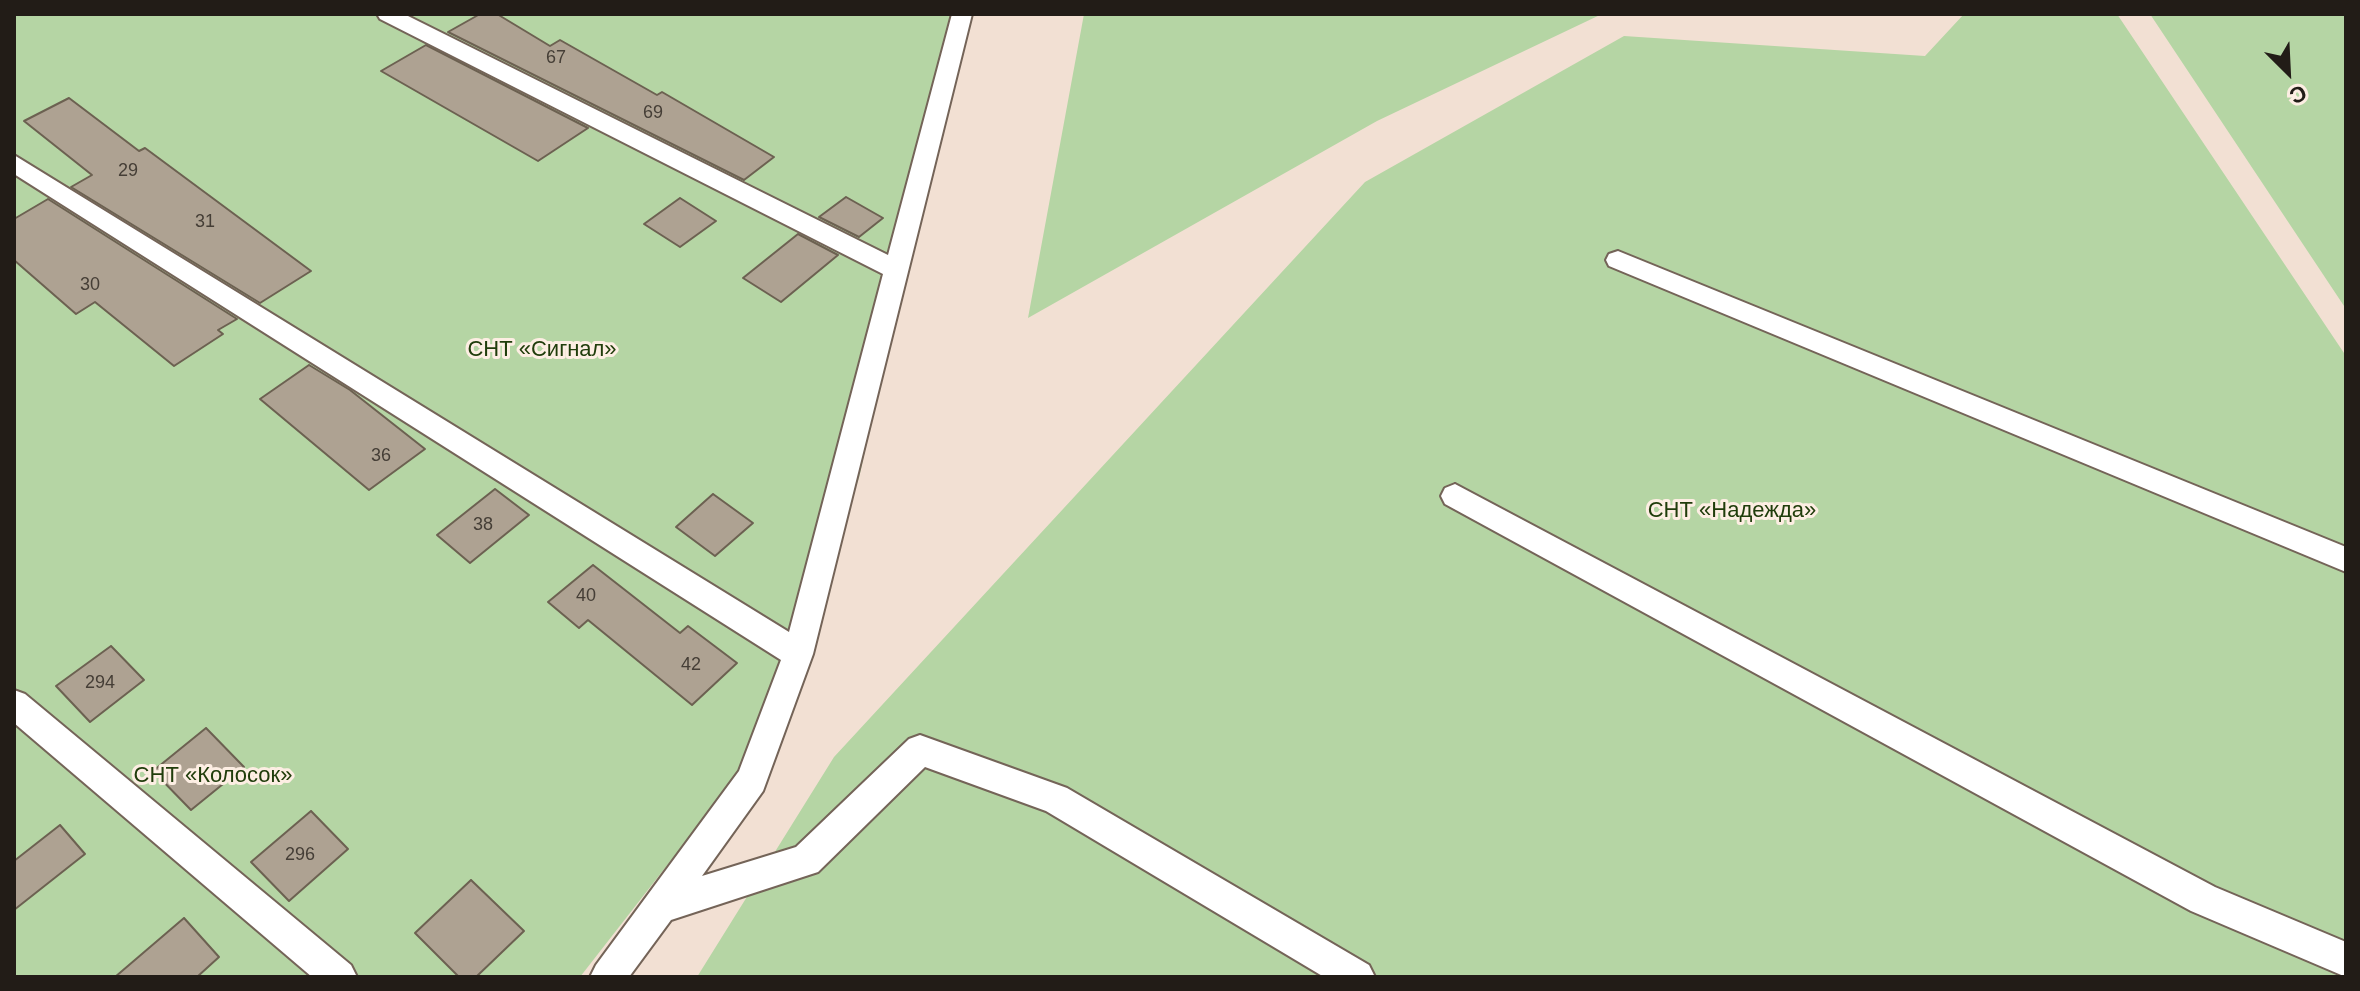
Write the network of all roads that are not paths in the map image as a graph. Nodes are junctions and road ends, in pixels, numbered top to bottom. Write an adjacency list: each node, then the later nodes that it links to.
1 (387, 14): 5 (lane)
2 (962, 14): 5 (lane)
3 (14, 163): 8 (lane)
4 (1618, 260): 7 (lane)
5 (896, 270): 8 (lane)
6 (1455, 496): 11 (lane)
7 (2346, 560)
8 (798, 654): 10 (lane)
9 (14, 704): 12 (lane)
10 (660, 906): 13 (lane); 14 (lane)
11 (2346, 960)
12 (339, 977)
13 (608, 977)
14 (1357, 977)

